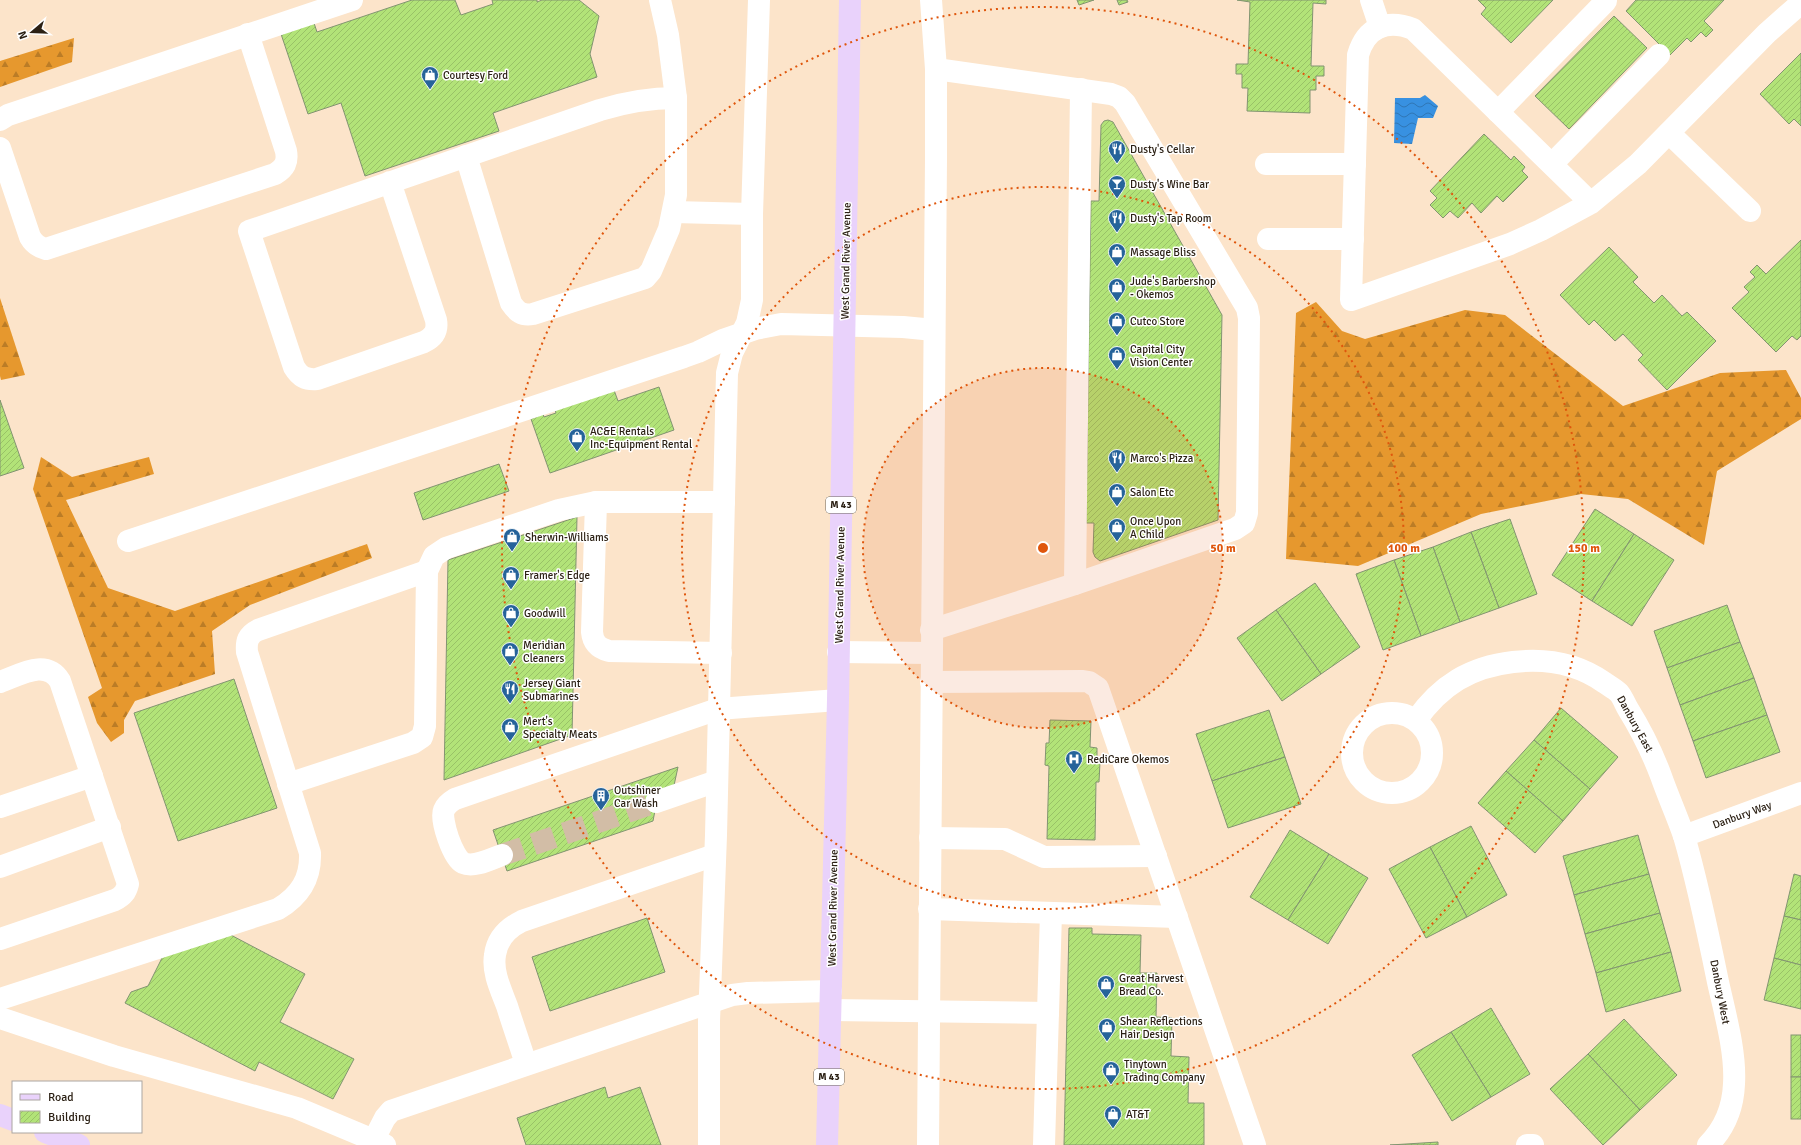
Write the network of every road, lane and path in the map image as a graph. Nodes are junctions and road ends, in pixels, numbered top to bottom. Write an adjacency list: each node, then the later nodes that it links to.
1 (352, 0): 10 (street)
2 (660, 0): 14 (street)
3 (759, 0): 27 (street)
4 (850, 0): 30 (main road, West Grand River Avenue / M 43)
5 (931, 0): 12 (street)
6 (1371, 0): 9 (street)
7 (1606, 1): 15 (street)
8 (1801, 3): 17 (street)
9 (1380, 27): 15 (street); 21 (street)
10 (248, 34): 16 (street); 18 (street)
11 (1659, 55): 22 (street)
12 (936, 69): 13 (street); 31 (street)
13 (1082, 89): 37 (street); 37 (street)
14 (676, 98): 19 (street); 26 (street)
15 (1498, 112): 22 (street)
16 (0, 120)
17 (1669, 133): 24 (street); 25 (street)
18 (0, 148)
19 (466, 156): 23 (street); 26 (street)
20 (1266, 164): 21 (street)
21 (1355, 164): 29 (street)
22 (1552, 164): 24 (street)
23 (390, 182): 23 (street)
24 (1591, 203): 29 (street)
25 (1750, 211)
26 (674, 212): 27 (street)
27 (752, 214): 32 (street)
28 (1268, 239): 29 (street)
29 (1353, 239)
30 (844, 326): 31 (street); 32 (street); 39 (main road, West Grand River Avenue / M 43)
31 (934, 330): 38 (street)
32 (742, 333): 34 (street); 35 (street)
33 (596, 502): 34 (street); 36 (street); 40 (street)
34 (724, 502): 40 (street)
35 (128, 541)
36 (427, 571): 49 (street); 49 (street)
37 (1075, 584): 38 (street)
38 (931, 630): 41 (street)
39 (838, 652): 41 (street); 44 (main road, West Grand River Avenue / M 43)
40 (721, 653): 45 (street)
41 (931, 653): 43 (street)
42 (0, 682): 47 (street)
43 (931, 682): 55 (street); 58 (street)
44 (838, 700): 45 (street); 65 (main road, West Grand River Avenue / M 43)
45 (718, 709): 48 (street); 56 (street)
46 (1416, 720): 54 (street, Danbury East)
47 (92, 776): 52 (street); 53 (street)
48 (717, 781): 51 (street); 57 (street)
49 (288, 784): 64 (street)
50 (1801, 793): 54 (street, Danbury Way)
51 (656, 802)
52 (0, 807)
53 (110, 827): 59 (street); 63 (street)
54 (1684, 836): 83 (street, Danbury West)
55 (930, 838): 58 (street); 60 (street)
56 (502, 855)
57 (715, 855): 66 (street); 70 (street)
58 (1156, 856): 62 (street)
59 (0, 866)
60 (929, 909): 61 (street); 67 (street)
61 (1051, 913): 62 (street); 68 (street)
62 (1177, 917): 80 (street)
63 (0, 939)
64 (0, 1000)
65 (831, 1000): 66 (street); 67 (street); 77 (main road, West Grand River Avenue / M 43)
66 (710, 1003): 70 (street); 76 (street)
67 (928, 1011): 68 (street); 78 (street)
68 (1048, 1013): 79 (street)
69 (0, 1018): 74 (street)
70 (526, 1064): 74 (street)
71 (0, 1115): 72 (main road)
72 (12, 1120)
73 (48, 1133): 75 (main road)
74 (377, 1143)
75 (79, 1145)
76 (709, 1145)
77 (827, 1145)
78 (928, 1145)
79 (1044, 1145)
80 (1255, 1145)
81 (1527, 1145): 82 (street)
82 (1533, 1145)
83 (1708, 1145)

